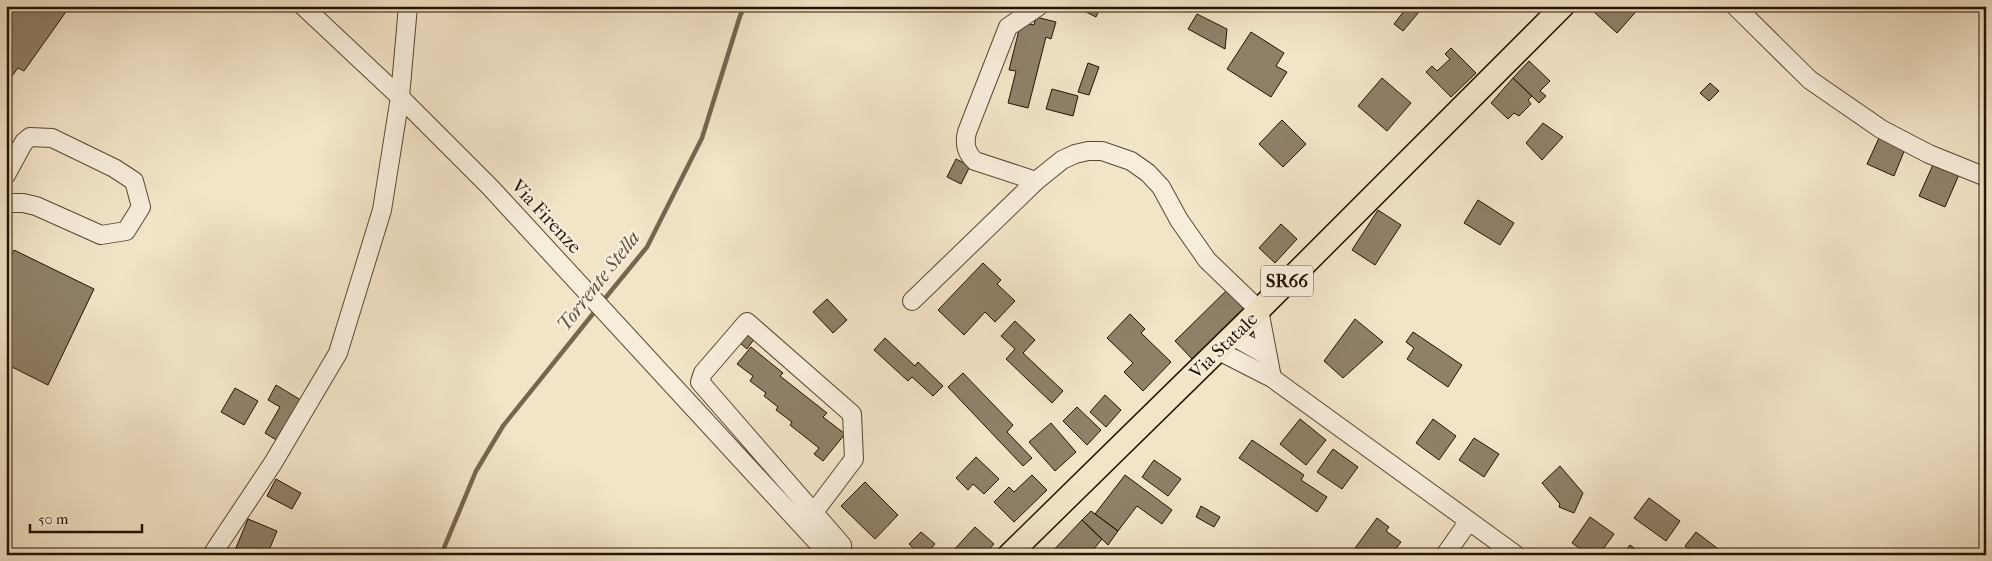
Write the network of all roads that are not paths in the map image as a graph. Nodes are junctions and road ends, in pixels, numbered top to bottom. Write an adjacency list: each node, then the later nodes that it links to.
1 (303, 6): 6 (street, Via Firenze)
2 (408, 6): 6 (street)
3 (1039, 6): 10 (street)
4 (1563, 6): 13 (main road, Via Statale / SR66)
5 (1735, 6): 9 (street)
6 (400, 97): 19 (street); 20 (street, Via Firenze)
7 (13, 148): 8 (street); 11 (street)
8 (6, 175)
9 (1986, 177)
10 (1036, 181): 12 (street); 13 (street)
11 (6, 203)
12 (912, 301)
13 (1259, 310): 14 (main road, Via Statale / SR66); 15 (street)
14 (1225, 343): 15 (street); 16 (street); 22 (main road, Via Statale / SR66)
15 (1268, 356): 16 (street)
16 (1272, 378): 18 (street)
17 (814, 512): 17 (street); 21 (street)
18 (1469, 522): 23 (street); 24 (street)
19 (213, 555)
20 (829, 555)
21 (843, 555)
22 (1009, 555)
23 (1445, 555)
24 (1516, 555)

